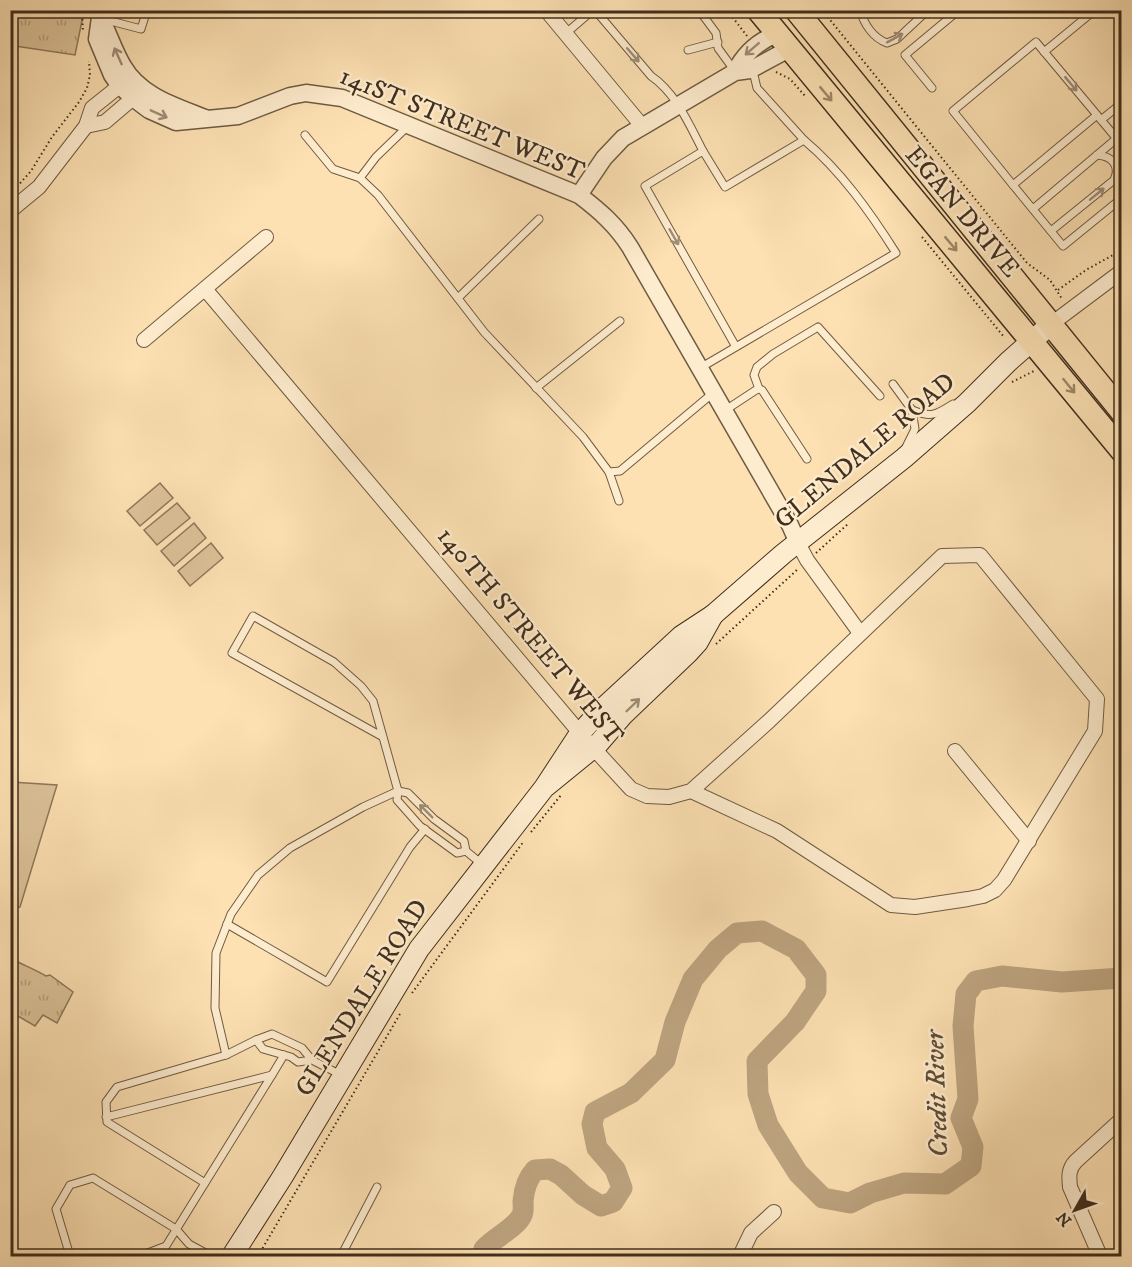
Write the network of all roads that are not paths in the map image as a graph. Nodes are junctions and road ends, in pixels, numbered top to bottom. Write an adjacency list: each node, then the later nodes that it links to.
1 (147, 10): 12 (lane)
2 (546, 10): 13 (street)
3 (594, 10): 13 (lane); 24 (lane, one-way to 24)
4 (699, 10): 15 (lane)
5 (758, 10): 14 (highway, EGAN DRIVE)
6 (776, 10): 11 (highway)
7 (860, 10): 8 (lane, one-way to 8)
8 (928, 10)
9 (959, 10): 21 (lane)
10 (1095, 10): 17 (lane)
11 (800, 12): 35 (highway, EGAN DRIVE)
12 (101, 15): 20 (street, 141ST STREET WEST)
13 (565, 34): 28 (street)
14 (783, 41): 18 (street); 19 (street, one-way to 19); 35 (highway); 50 (highway, EGAN DRIVE, one-way to 50)
15 (718, 42): 16 (lane); 19 (lane)
16 (688, 50)
17 (1044, 52): 25 (lane, one-way to 25); 36 (lane)
18 (759, 65): 19 (street); 30 (lane)
19 (735, 72): 24 (street)
20 (125, 81): 22 (street, 141ST STREET WEST); 27 (street)
21 (932, 88)
22 (138, 94): 26 (street, 141ST STREET WEST); 27 (street)
23 (1122, 103): 25 (lane)
24 (679, 106): 28 (street); 32 (lane)
25 (1099, 118): 31 (lane); 36 (lane)
26 (409, 125): 34 (lane); 37 (street, 141ST STREET WEST)
27 (86, 126): 40 (street)
28 (643, 127): 37 (street)
29 (305, 135): 34 (lane)
30 (804, 140): 32 (lane); 51 (lane)
31 (1119, 142): 33 (lane)
32 (703, 151): 51 (lane, one-way to 51)
33 (1097, 155): 39 (lane); 42 (lane, one-way to 33)
34 (360, 178): 46 (lane)
35 (935, 182): 48 (highway, EGAN DRIVE)
36 (1013, 185): 39 (lane)
37 (579, 195): 52 (street, 141ST STREET WEST)
38 (1122, 198): 42 (lane)
39 (1033, 209): 42 (lane)
40 (10, 211)
41 (539, 219): 46 (lane)
42 (1051, 231)
43 (266, 237): 45 (street)
44 (1122, 271): 48 (street)
45 (205, 289): 49 (street); 70 (street, 140TH STREET WEST)
46 (458, 298): 55 (lane)
47 (620, 321): 55 (lane)
48 (1050, 325): 50 (main road, GLENDALE ROAD); 61 (highway, EGAN DRIVE)
49 (144, 340)
50 (1032, 341): 54 (main road, GLENDALE ROAD); 62 (highway, EGAN DRIVE, one-way to 62)
51 (736, 347): 52 (lane)
52 (700, 368): 57 (street, 141ST STREET WEST)
53 (893, 384): 59 (lane)
54 (986, 384): 59 (lane); 65 (main road, GLENDALE ROAD)
55 (536, 388): 64 (lane)
56 (759, 388): 58 (lane); 60 (lane); 63 (lane)
57 (714, 392): 60 (street, 141ST STREET WEST); 64 (lane)
58 (880, 396)
59 (912, 410): 65 (lane)
60 (724, 411): 67 (street, 141ST STREET WEST)
61 (1122, 412)
62 (1122, 451)
63 (807, 459)
64 (609, 472): 66 (lane)
65 (885, 473): 67 (main road, GLENDALE ROAD)
66 (619, 501)
67 (798, 543): 68 (street); 70 (main road, GLENDALE ROAD)
68 (860, 633): 73 (street); 75 (street)
69 (383, 737): 69 (lane); 72 (lane)
70 (586, 740): 73 (street, 140TH STREET WEST); 77 (main road, GLENDALE ROAD)
71 (955, 750): 75 (street)
72 (398, 791): 74 (lane); 76 (lane, one-way to 72); 78 (lane)
73 (691, 791): 75 (street)
74 (425, 829): 76 (lane); 78 (lane)
75 (1029, 841)
76 (466, 851): 77 (lane)
77 (483, 865): 84 (main road, GLENDALE ROAD)
78 (227, 924): 80 (lane)
79 (256, 1040): 80 (lane); 81 (lane); 82 (lane)
80 (226, 1055): 85 (lane)
81 (284, 1055): 82 (lane); 83 (lane)
82 (312, 1060): 84 (lane)
83 (272, 1076): 85 (lane); 87 (lane)
84 (343, 1076): 91 (main road, GLENDALE ROAD)
85 (106, 1117): 87 (lane)
86 (1122, 1119): 97 (street)
87 (205, 1183): 90 (lane)
88 (377, 1187): 95 (lane)
89 (774, 1212): 96 (street)
90 (176, 1229): 92 (lane); 93 (lane); 94 (lane)
91 (238, 1253)
92 (70, 1257)
93 (140, 1257)
94 (211, 1257)
95 (340, 1257)
96 (740, 1257)
97 (1100, 1257)

